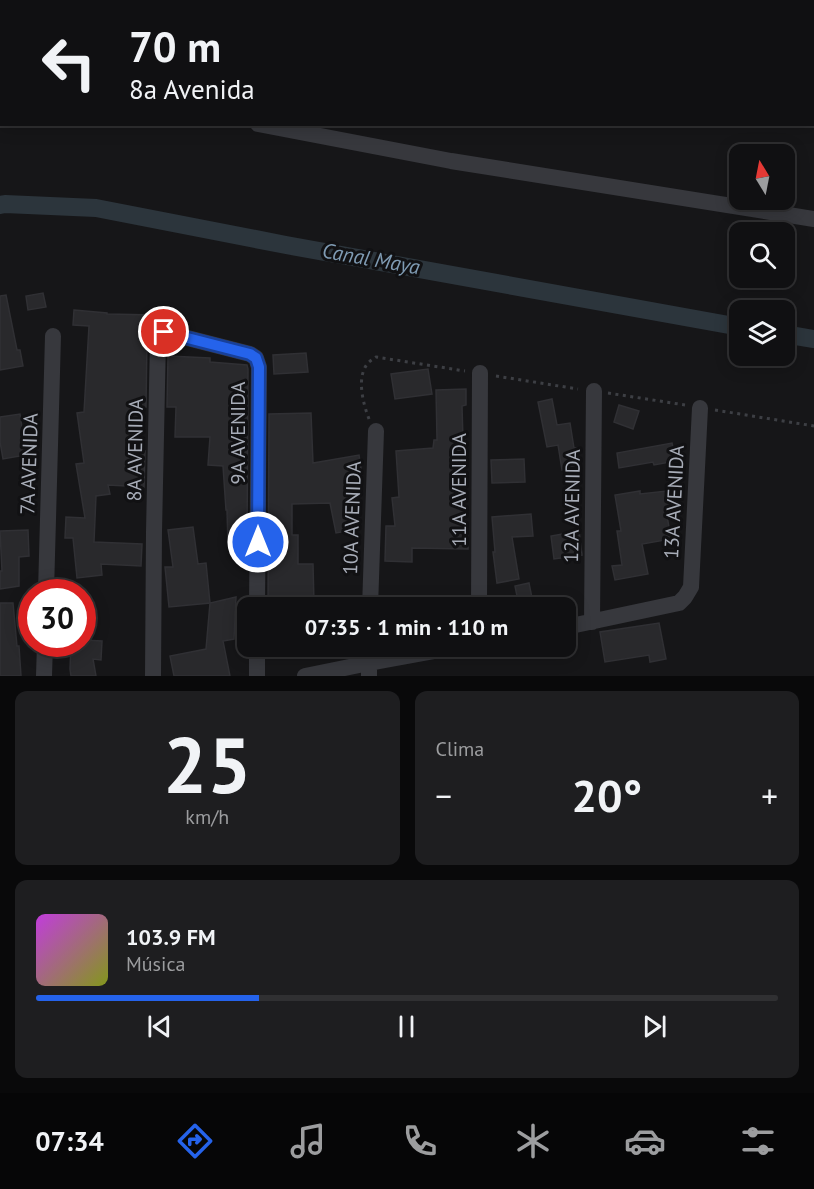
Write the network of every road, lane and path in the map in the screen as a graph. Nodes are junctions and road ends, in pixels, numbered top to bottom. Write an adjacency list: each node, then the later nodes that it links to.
1 (268, 126): 2 (street)
2 (814, 219)
3 (53, 336): 10 (street, 7A AVENIDA)
4 (376, 357): 9 (path)
5 (259, 367): 11 (street, 9A AVENIDA); 21 (street, 8A AVENIDA)
6 (480, 373): 13 (street, 11A AVENIDA)
7 (594, 391): 14 (street, 12A AVENIDA)
8 (700, 408): 14 (street, 13A AVENIDA)
9 (376, 431): 12 (street, 10A AVENIDA)
10 (46, 579)
11 (257, 597)
12 (370, 597)
13 (479, 597)
14 (592, 622): 15 (street)
15 (576, 625)
16 (45, 657): 20 (street)
17 (257, 657): 22 (street)
18 (398, 657): 19 (street)
19 (369, 662): 23 (street)
20 (44, 676)
21 (153, 676)
22 (257, 676)
23 (305, 676)

